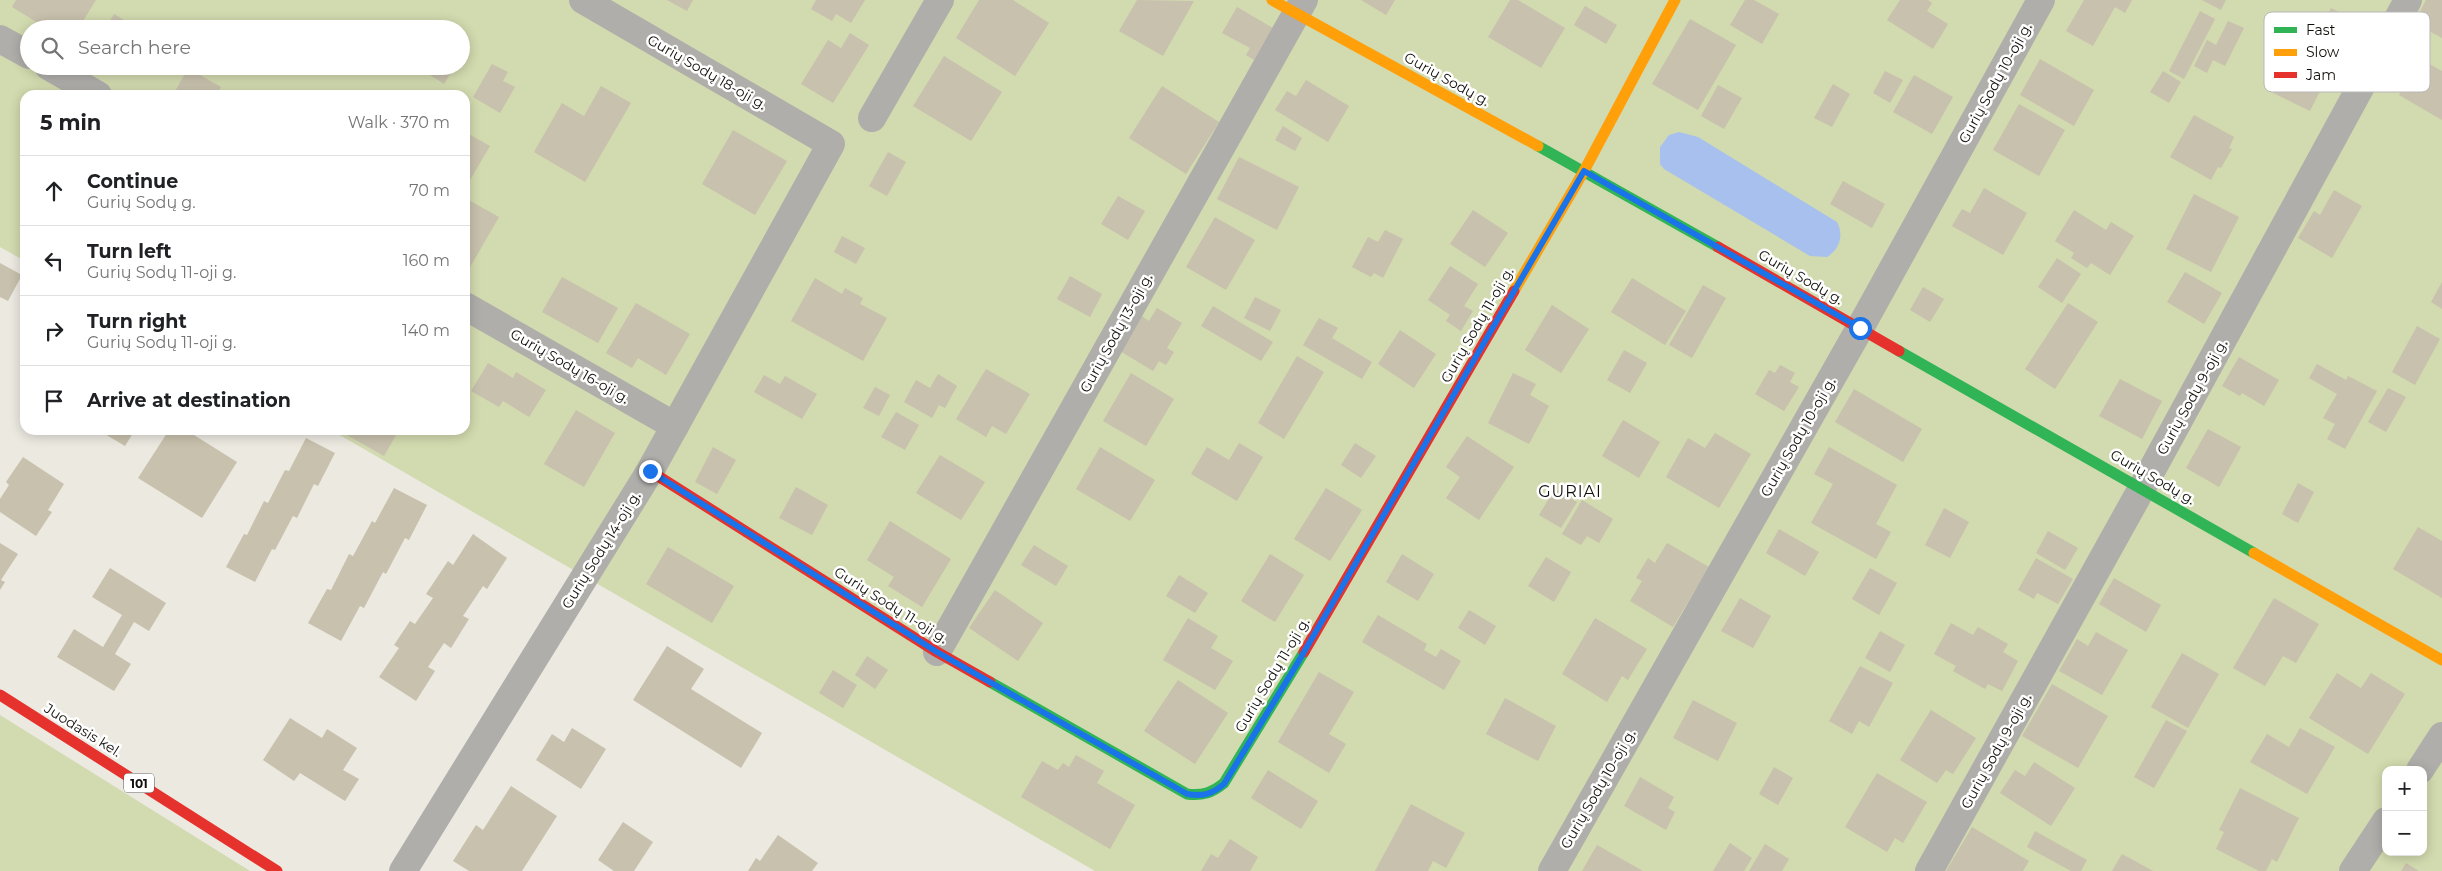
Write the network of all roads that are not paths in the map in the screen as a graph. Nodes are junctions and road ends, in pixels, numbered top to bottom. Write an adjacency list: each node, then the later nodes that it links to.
1 (583, 0): 15 (street, Gurių Sodų 18-oji g.)
2 (940, 0): 14 (street)
3 (1272, 0): 7 (street, Gurių Sodų g.)
4 (1675, 0): 16 (street, Gurių Sodų 11-oji g.)
5 (2041, 0): 18 (street, Gurių Sodų 10-oji g.)
6 (2408, 0): 8 (street, Gurių Sodų 9-oji g.)
7 (1300, 7): 16 (street, Gurių Sodų g.); 22 (street, Gurių Sodų 13-oji g.)
8 (2401, 12)
9 (0, 39): 10 (street)
10 (20, 50)
11 (64, 75): 12 (street)
12 (89, 90)
13 (2358, 92): 21 (street, Gurių Sodų 9-oji g.)
14 (872, 118)
15 (831, 144): 19 (street, Gurių Sodų 14-oji g.)
16 (1584, 171): 18 (street, Gurių Sodų g.); 22 (street, Gurių Sodų 11-oji g.)
17 (470, 309): 19 (street, Gurių Sodų 16-oji g.)
18 (1860, 328): 21 (street, Gurių Sodų g.); 30 (street, Gurių Sodų 10-oji g.)
19 (675, 426): 20 (street, Gurių Sodų 14-oji g.)
20 (650, 471): 22 (street, Gurių Sodų 11-oji g.); 29 (street, Gurių Sodų 14-oji g.)
21 (2142, 488): 23 (street, Gurių Sodų g.); 31 (street, Gurių Sodų 9-oji g.)
22 (937, 652)
23 (2442, 660)
24 (0, 695): 28 (street, Juodasis kel. / 101)
25 (2442, 736): 26 (street)
26 (2423, 766)
27 (2382, 827): 32 (street)
28 (277, 871)
29 (403, 871)
30 (1552, 871)
31 (1929, 871)
32 (2353, 871)

